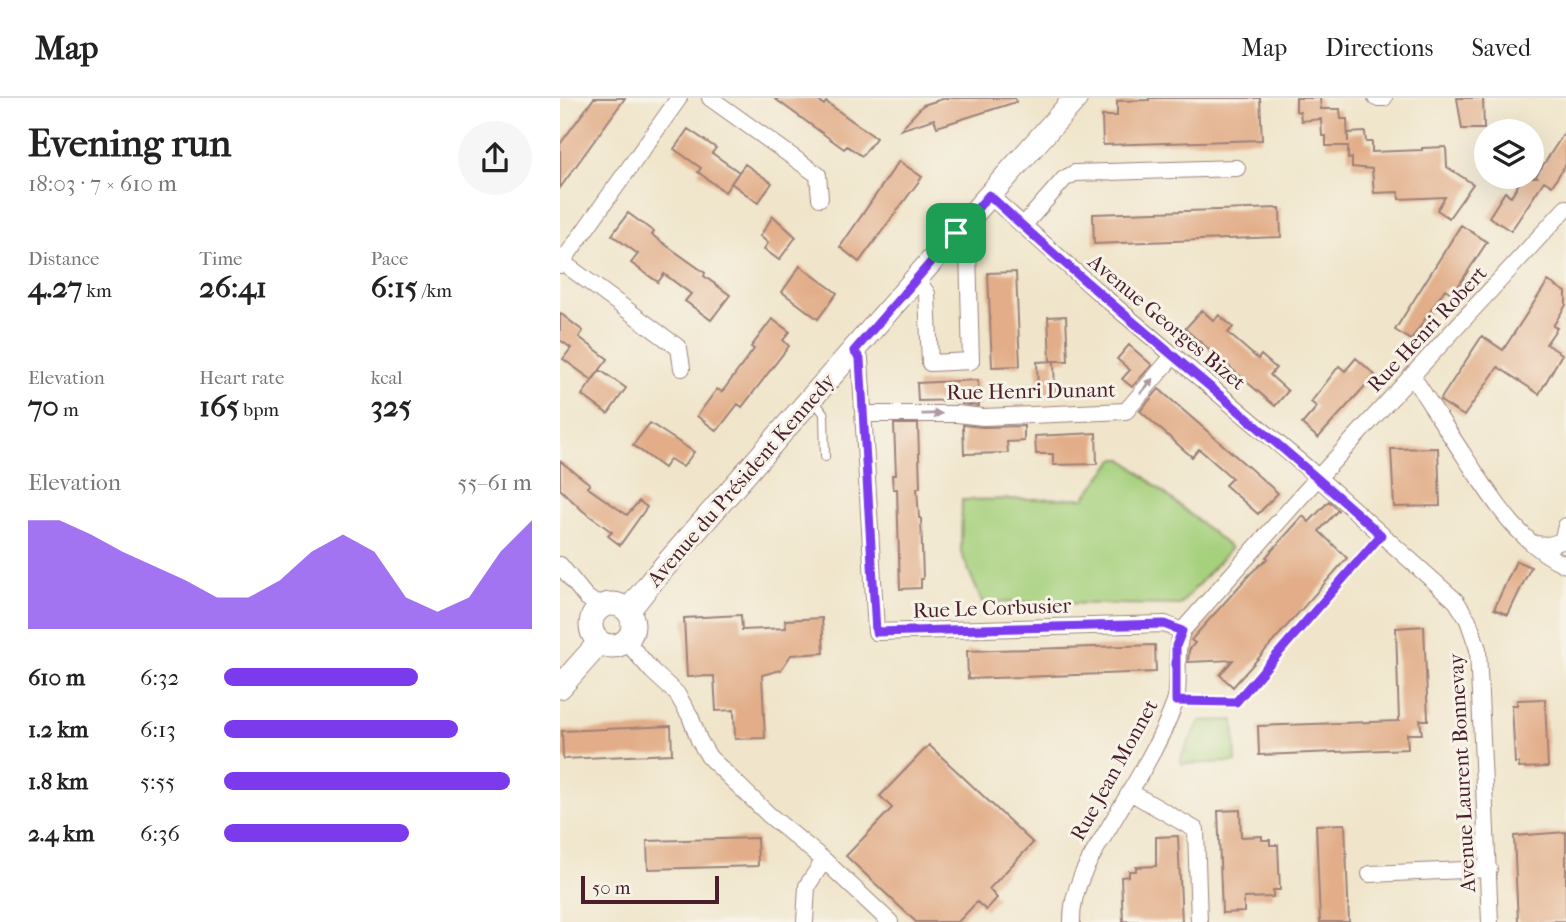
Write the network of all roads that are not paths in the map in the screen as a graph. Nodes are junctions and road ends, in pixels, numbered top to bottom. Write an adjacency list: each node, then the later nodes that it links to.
1 (678, 98): 12 (street)
2 (710, 98): 8 (street)
3 (1076, 98): 7 (street, Avenue du Président Kennedy)
4 (1376, 98): 5 (street)
5 (1384, 98)
6 (1237, 168): 10 (street)
7 (989, 195): 10 (street, Avenue Georges Bizet); 11 (street, Avenue du Président Kennedy)
8 (820, 198)
9 (1566, 208): 17 (street, Rue Henri Robert)
10 (1023, 226): 15 (street, Avenue Georges Bizet)
11 (956, 233): 13 (street, Avenue du Président Kennedy); 13 (street)
12 (561, 264): 16 (street)
13 (917, 279): 14 (street, Avenue du Président Kennedy)
14 (854, 351): 18 (street, Avenue du Président Kennedy); 19 (street, Rue Le Corbusier)
15 (1174, 355): 19 (street, Rue Henri Dunant, one-way to 15); 21 (street, Avenue Georges Bizet)
16 (681, 368)
17 (1412, 376): 21 (street, Rue Henri Robert); 24 (street)
18 (812, 398): 20 (lane); 30 (street, Avenue du Président Kennedy)
19 (863, 414): 31 (street, Rue Le Corbusier)
20 (825, 457)
21 (1318, 478): 23 (street, Avenue Laurent Bonnevay); 31 (street)
22 (1566, 526): 24 (street)
23 (1381, 535): 35 (lane); 38 (street, Avenue Laurent Bonnevay)
24 (1532, 544): 26 (street)
25 (560, 565): 27 (street)
26 (1566, 565)
27 (571, 579): 28 (street); 29 (street)
28 (560, 592)
29 (600, 607): 30 (street); 33 (street)
30 (628, 611): 32 (street)
31 (1182, 631): 35 (street, Rue Jean Monnet)
32 (626, 641): 33 (street); 37 (street)
33 (600, 642): 34 (street)
34 (560, 687)
35 (1176, 701): 36 (street, Rue Jean Monnet)
36 (1130, 792): 42 (street, Rue Jean Monnet); 43 (street)
37 (824, 860): 40 (street); 41 (street)
38 (1489, 869): 39 (street); 44 (street, Avenue Laurent Bonnevay)
39 (1370, 874)
40 (805, 922)
41 (890, 922)
42 (1072, 922)
43 (1199, 922)
44 (1490, 922)

